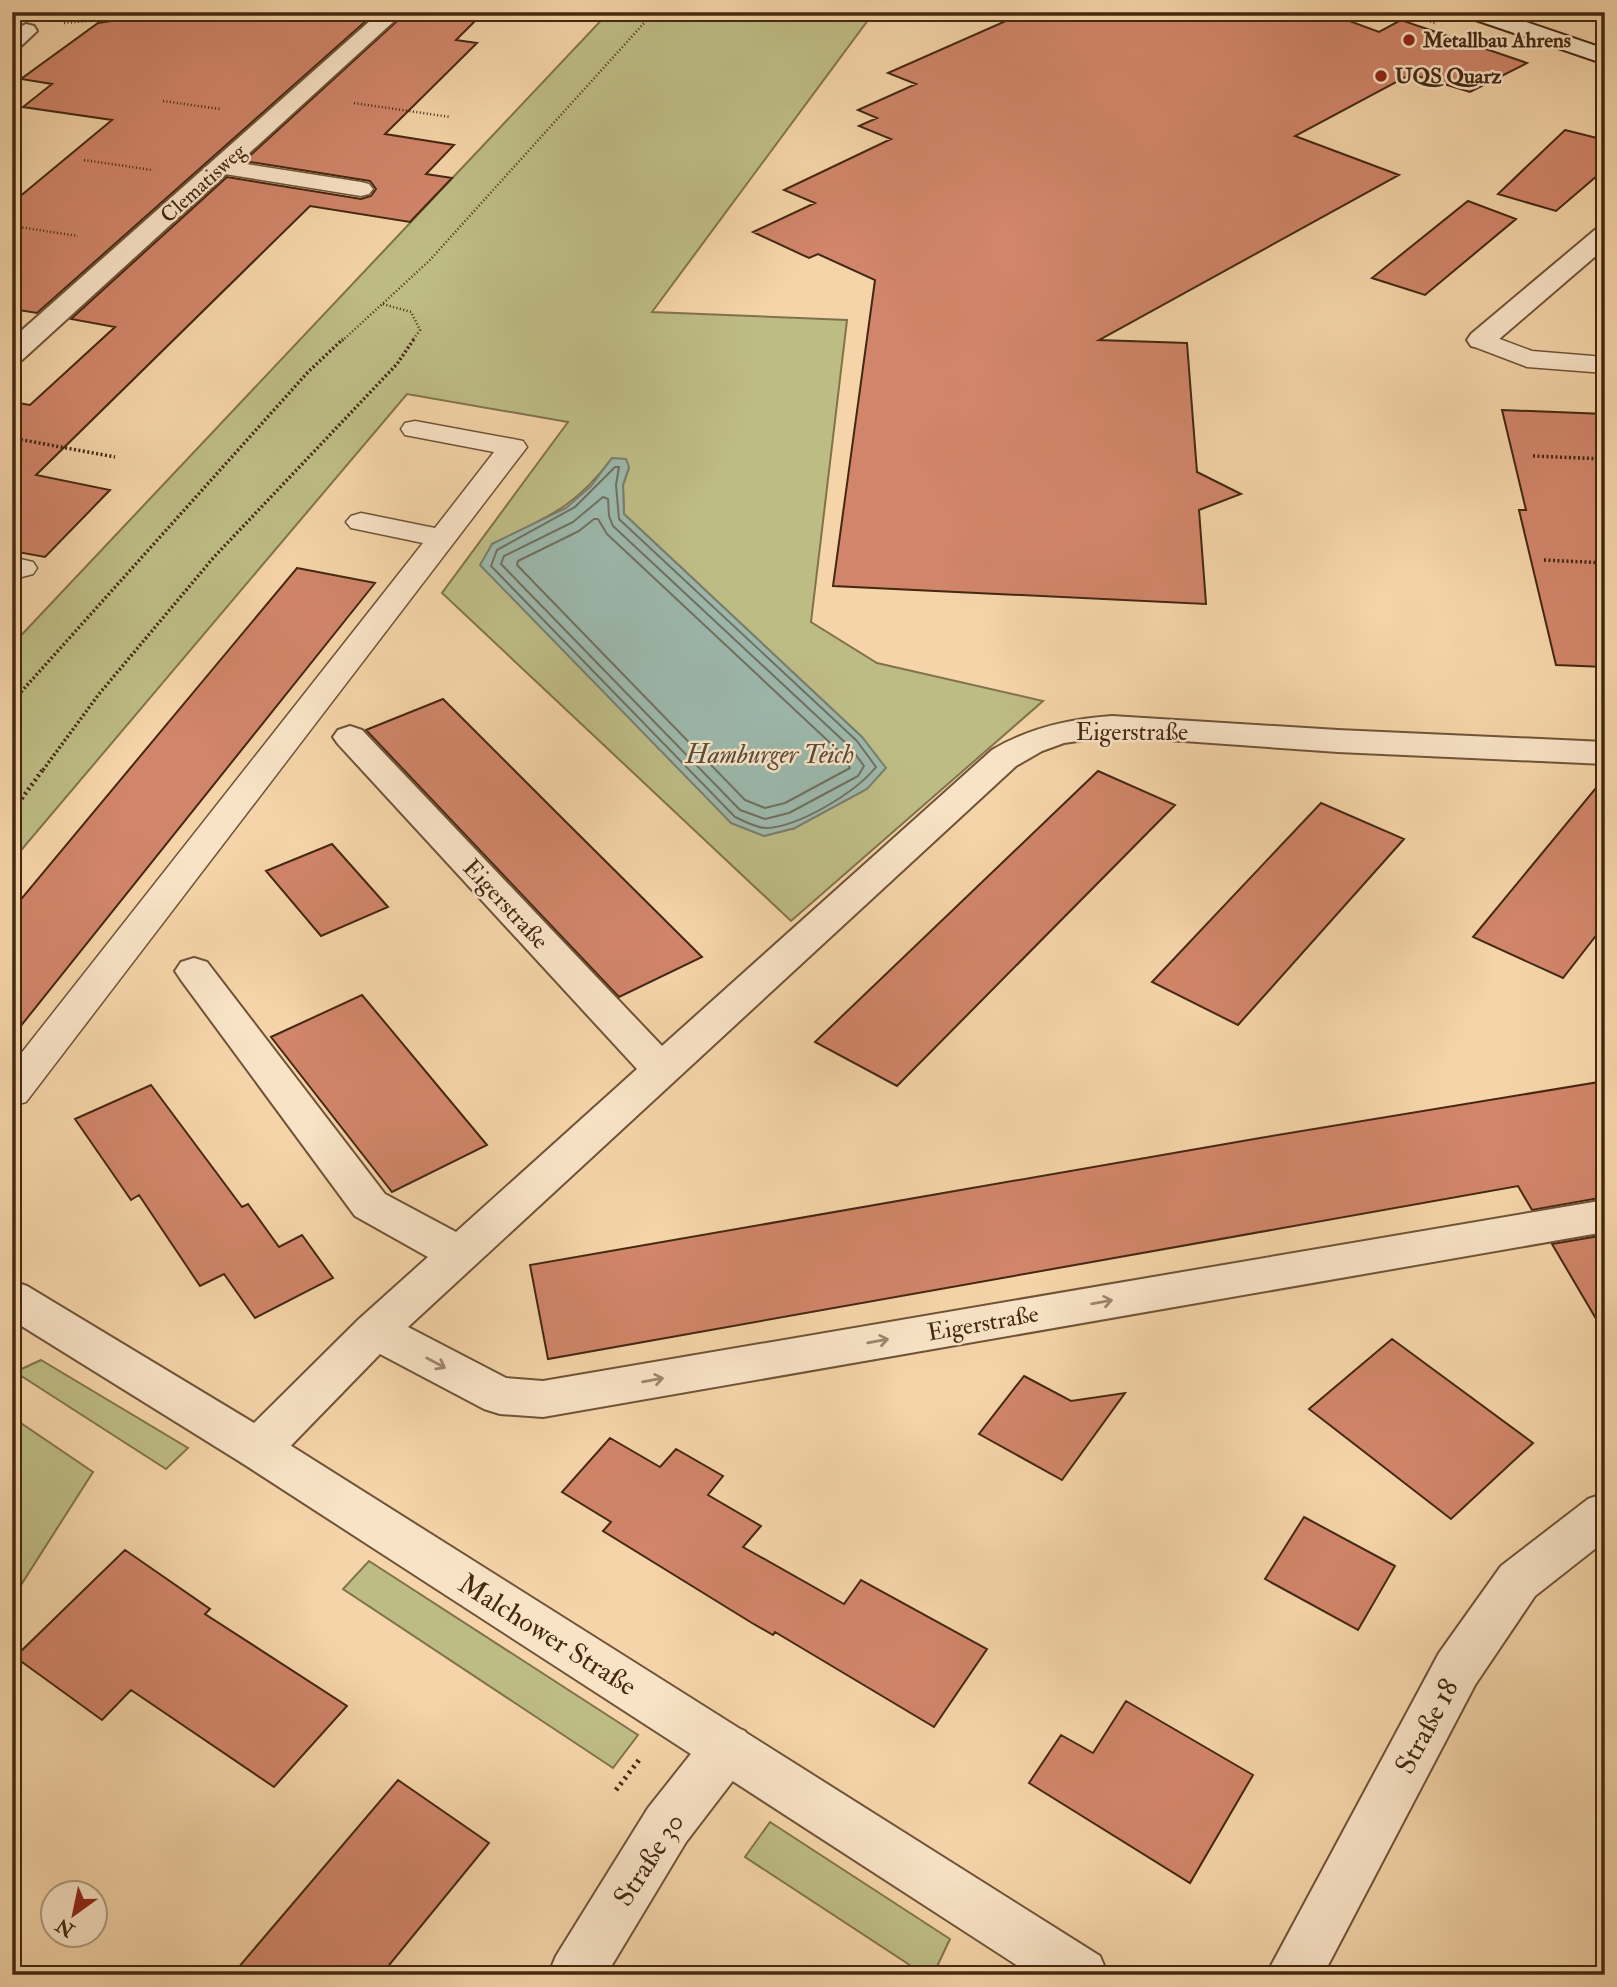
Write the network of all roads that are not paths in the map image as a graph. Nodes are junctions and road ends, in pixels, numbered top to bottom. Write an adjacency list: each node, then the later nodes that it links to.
1 (393, 12): 4 (street, Clematisweg)
2 (1475, 12): 3 (street)
3 (1605, 57)
4 (214, 173): 5 (lane); 8 (street, Clematisweg)
5 (361, 189)
6 (1605, 234): 7 (street)
7 (1481, 340): 9 (lane)
8 (12, 354)
9 (1605, 365)
10 (415, 429): 12 (lane)
11 (361, 522): 12 (lane)
12 (441, 538): 17 (lane)
13 (350, 737): 16 (street, Eigerstraße)
14 (1605, 753): 16 (street, Eigerstraße)
15 (194, 971): 19 (street)
16 (662, 1071): 19 (street, Eigerstraße)
17 (12, 1093)
18 (1605, 1216): 21 (street, Eigerstraße, one-way to 18)
19 (461, 1255): 21 (street, Eigerstraße)
20 (12, 1298): 22 (street, Malchower Straße)
21 (375, 1331): 22 (street, Eigerstraße)
22 (258, 1449): 24 (street, Malchower Straße)
23 (1605, 1513): 27 (street, Straße 18)
24 (727, 1748): 25 (street, Straße 30); 26 (street, Malchower Straße)
25 (575, 1975)
26 (1081, 1975)
27 (1293, 1975)

